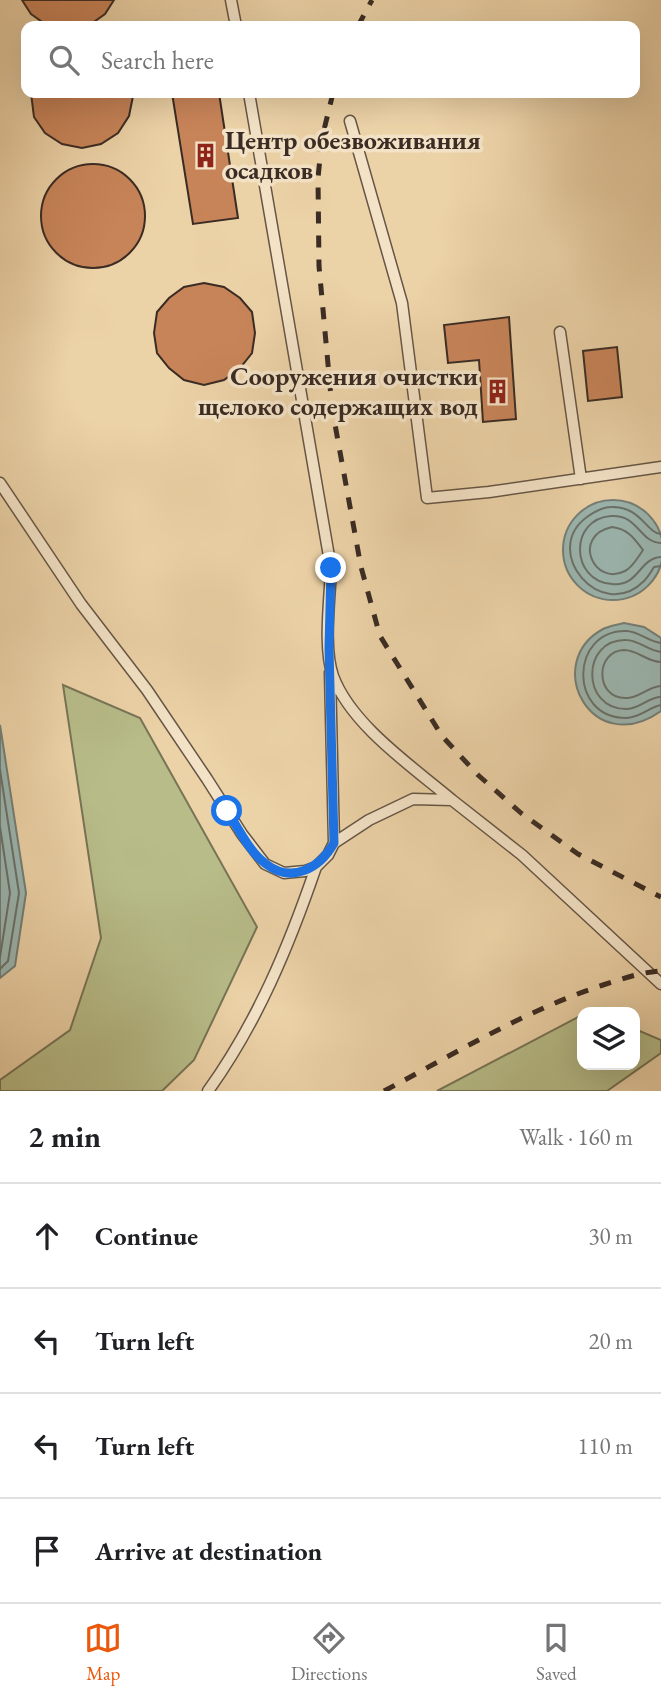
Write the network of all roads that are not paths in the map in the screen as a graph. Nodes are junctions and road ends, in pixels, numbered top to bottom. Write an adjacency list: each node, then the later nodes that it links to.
1 (232, 0): 2 (lane)
2 (235, 21)
3 (250, 98): 9 (lane)
4 (350, 121): 7 (lane)
5 (560, 332): 7 (lane)
6 (661, 467): 7 (lane)
7 (581, 479)
8 (0, 483): 12 (lane)
9 (329, 648): 10 (lane); 11 (lane)
10 (452, 800): 11 (lane); 13 (lane)
11 (334, 843): 12 (lane)
12 (316, 867): 14 (lane)
13 (661, 984)
14 (208, 1091)

